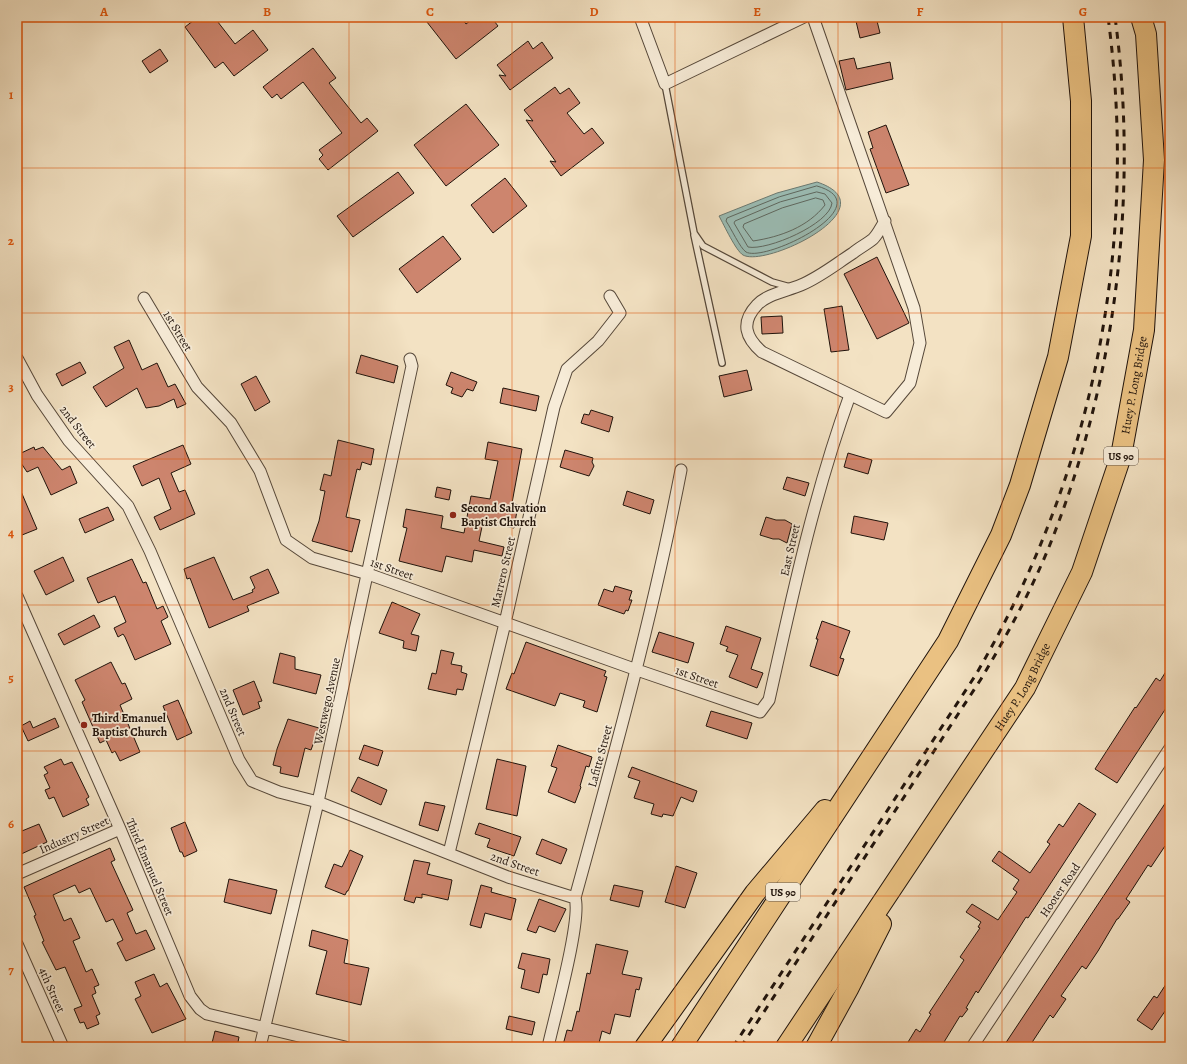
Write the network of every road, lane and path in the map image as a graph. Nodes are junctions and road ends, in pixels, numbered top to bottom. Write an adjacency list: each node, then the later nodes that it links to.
1 (640, 17): 6 (street)
2 (804, 17): 6 (street)
3 (813, 17): 7 (street)
4 (1073, 17): 22 (highway, US 90)
5 (1142, 17): 26 (highway, Huey P. Long Bridge / US 90)
6 (665, 84): 8 (lane)
7 (885, 221): 9 (street); 15 (street)
8 (694, 233): 9 (lane); 14 (lane)
9 (794, 288): 15 (street)
10 (610, 296): 19 (street, Marrero Street)
11 (144, 298): 17 (street, 1st Street)
12 (17, 358): 24 (street, 2nd Street)
13 (410, 359): 17 (street, Westwego Avenue)
14 (722, 363)
15 (850, 394): 21 (street, East Street)
16 (681, 470): 20 (street, Lafitte Street)
17 (368, 574): 19 (street, 1st Street); 24 (street, Westwego Avenue)
18 (17, 596): 25 (street, Third Emanuel Street)
19 (505, 623): 20 (street, 1st Street); 27 (street, Marrero Street)
20 (637, 670): 21 (street, 1st Street); 29 (street, Lafitte Street)
21 (760, 712)
22 (886, 738): 36 (highway); 37 (highway, US 90)
23 (1170, 748): 40 (street, Hooter Road)
24 (318, 802): 27 (street, 2nd Street); 31 (street, Westwego Avenue)
25 (120, 829): 28 (street, Industry Street); 31 (street, Third Emanuel Street)
26 (920, 847): 38 (highway, US 90); 39 (highway)
27 (449, 853): 29 (street, 2nd Street)
28 (17, 874)
29 (575, 898): 35 (street, Lafitte Street)
30 (17, 944): 32 (street, 4th Street)
31 (265, 1027): 33 (street, Westwego Avenue); 34 (street, Third Emanuel Street)
32 (63, 1047)
33 (260, 1047)
34 (344, 1047)
35 (548, 1047)
36 (645, 1047)
37 (681, 1047)
38 (786, 1047)
39 (816, 1047)
40 (972, 1047)

